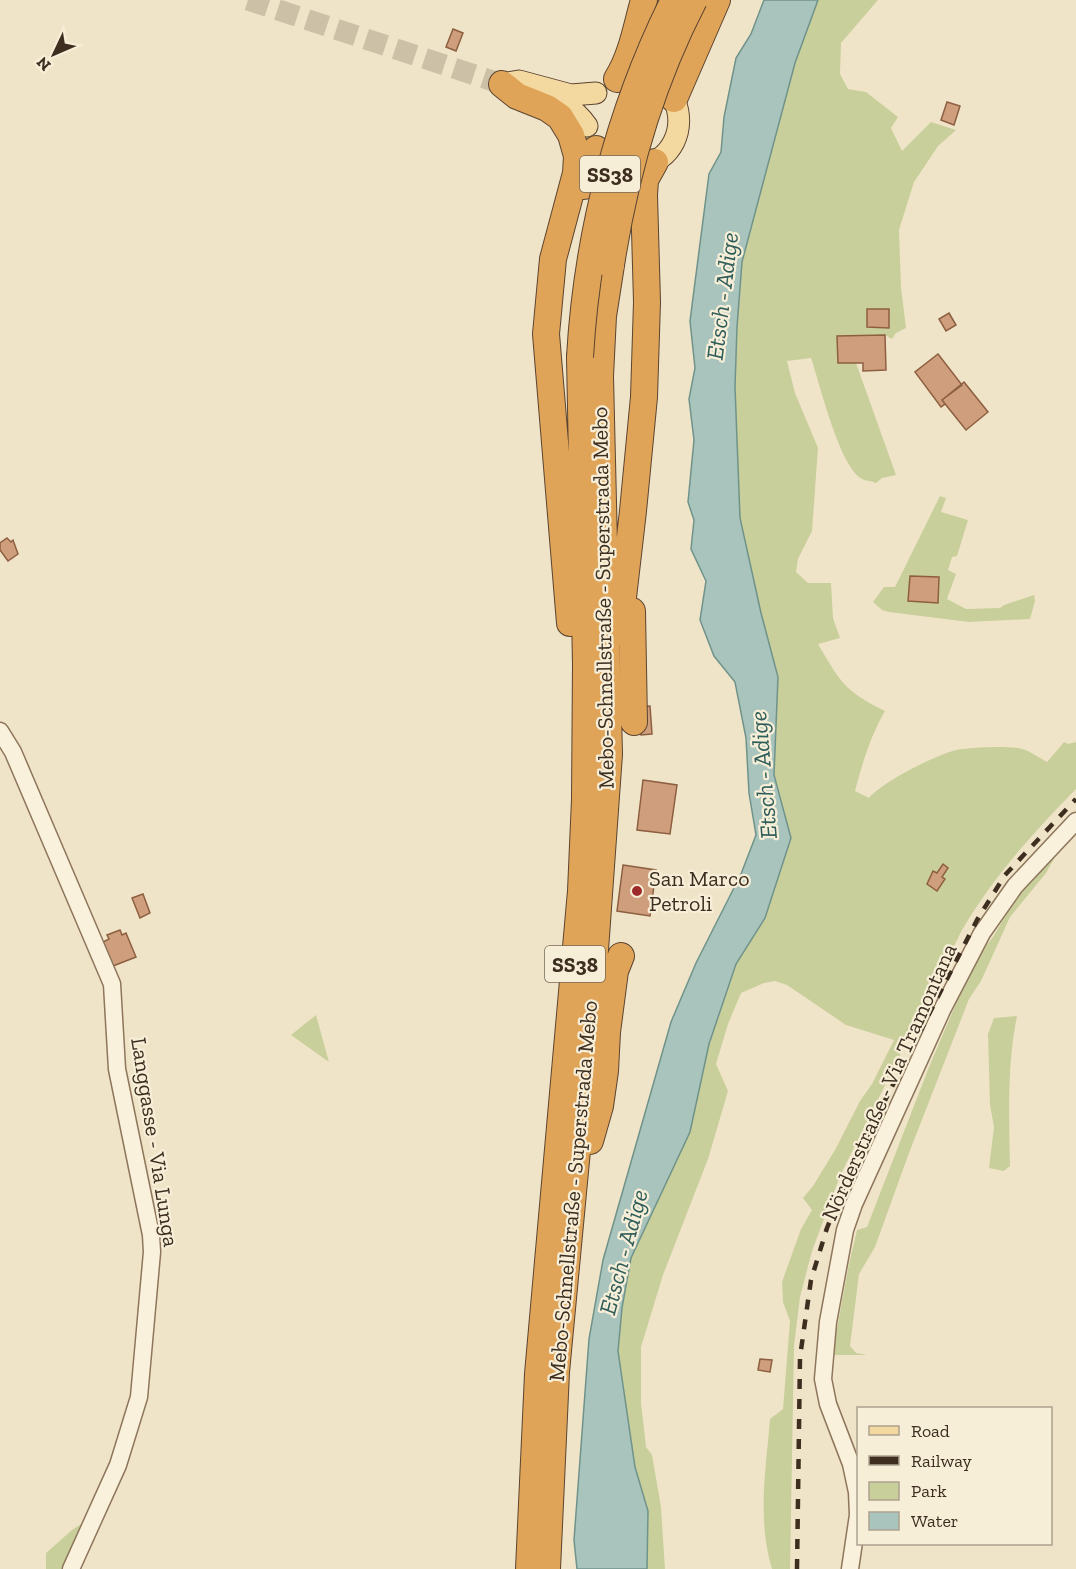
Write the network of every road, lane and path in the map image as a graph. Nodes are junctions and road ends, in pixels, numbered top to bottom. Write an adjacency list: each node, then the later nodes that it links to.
1 (644, 0): 6 (highway)
2 (674, 0): 15 (highway, Mebo-Schnellstraße - Superstrada Mebo / SS38, bridge)
3 (694, 0): 14 (highway, Mebo-Schnellstraße - Superstrada Mebo / SS38, bridge)
4 (717, 0): 7 (highway)
5 (502, 84): 6 (main road); 8 (main road); 10 (highway)
6 (607, 86): 8 (main road)
7 (674, 99): 9 (main road)
8 (591, 138): 10 (highway)
9 (646, 164): 11 (highway)
10 (561, 229): 15 (highway)
11 (642, 417): 12 (highway); 14 (highway)
12 (634, 722)
13 (0, 731): 21 (street, Langgasse - Via Lunga)
14 (609, 754): 18 (highway, Mebo-Schnellstraße - Superstrada Mebo / SS38)
15 (585, 799): 22 (highway, Mebo-Schnellstraße - Superstrada Mebo / SS38)
16 (1076, 821): 19 (street, Nörderstraße - Via Tramontana)
17 (621, 956): 18 (highway)
18 (569, 1234): 23 (highway, Mebo-Schnellstraße - Superstrada Mebo / SS38)
19 (857, 1492)
20 (857, 1522): 24 (street, Nörderstraße - Via Tramontana)
21 (71, 1569)
22 (529, 1569)
23 (547, 1569)
24 (850, 1569)

